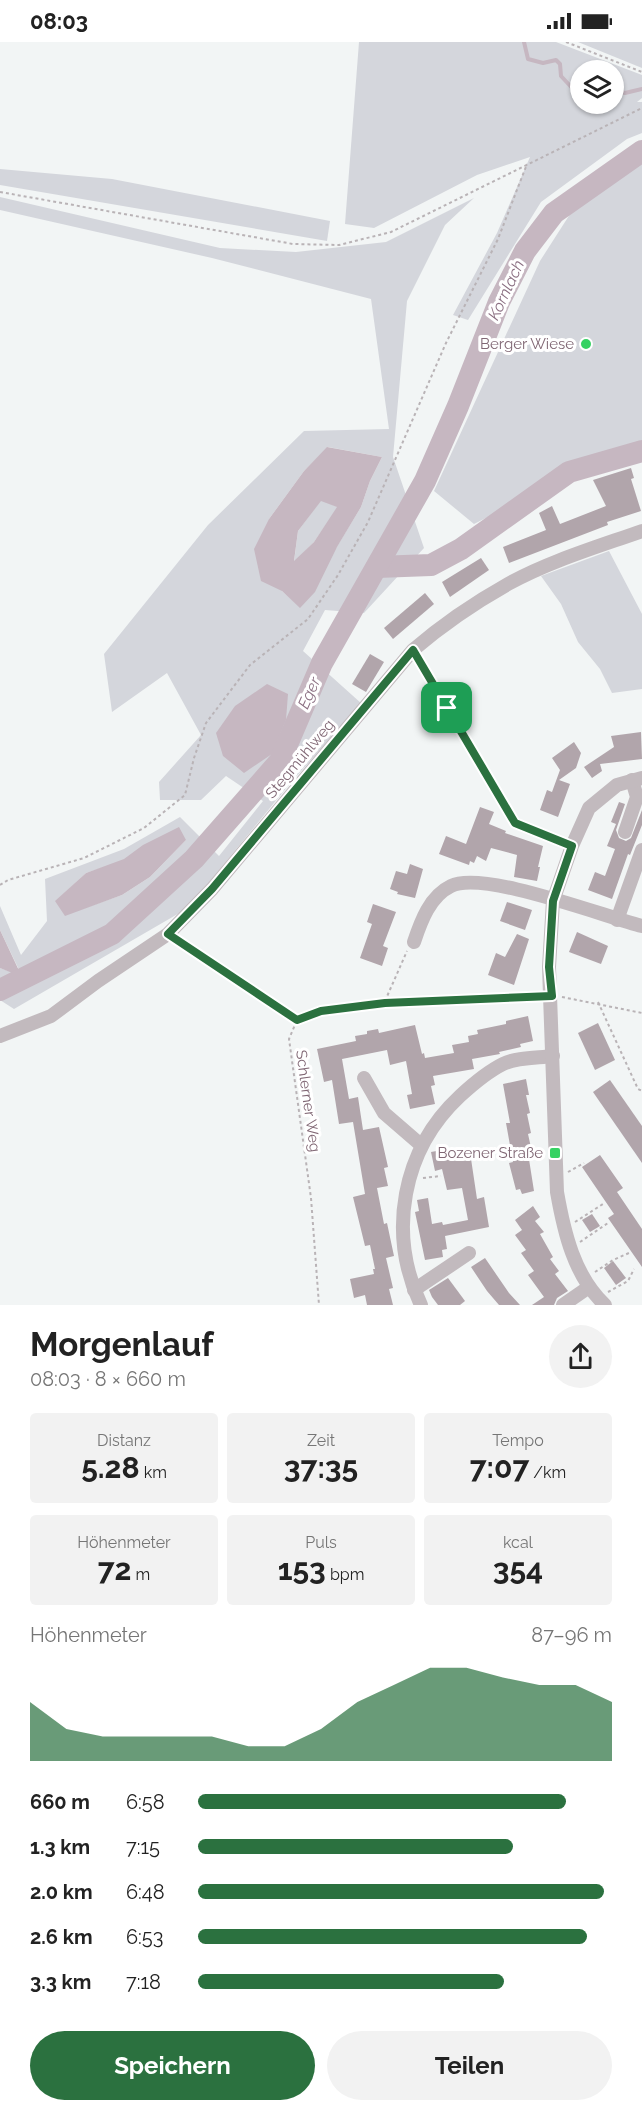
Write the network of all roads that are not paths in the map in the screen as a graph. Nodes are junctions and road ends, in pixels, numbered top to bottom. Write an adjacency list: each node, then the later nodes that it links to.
1 (642, 531): 9 (street, Stegmühlweg)
2 (637, 779): 3 (street); 5 (street)
3 (625, 832)
4 (641, 853): 6 (street)
5 (553, 901): 6 (street); 8 (street); 10 (street)
6 (616, 920): 7 (street)
7 (642, 926)
8 (414, 942)
9 (0, 1036)
10 (553, 1056): 12 (street); 14 (street)
11 (364, 1078): 12 (street)
12 (421, 1145): 15 (street)
13 (469, 1253): 15 (street)
14 (587, 1283): 16 (street); 18 (street)
15 (414, 1290): 17 (street)
16 (602, 1302)
17 (421, 1305)
18 (563, 1305)

